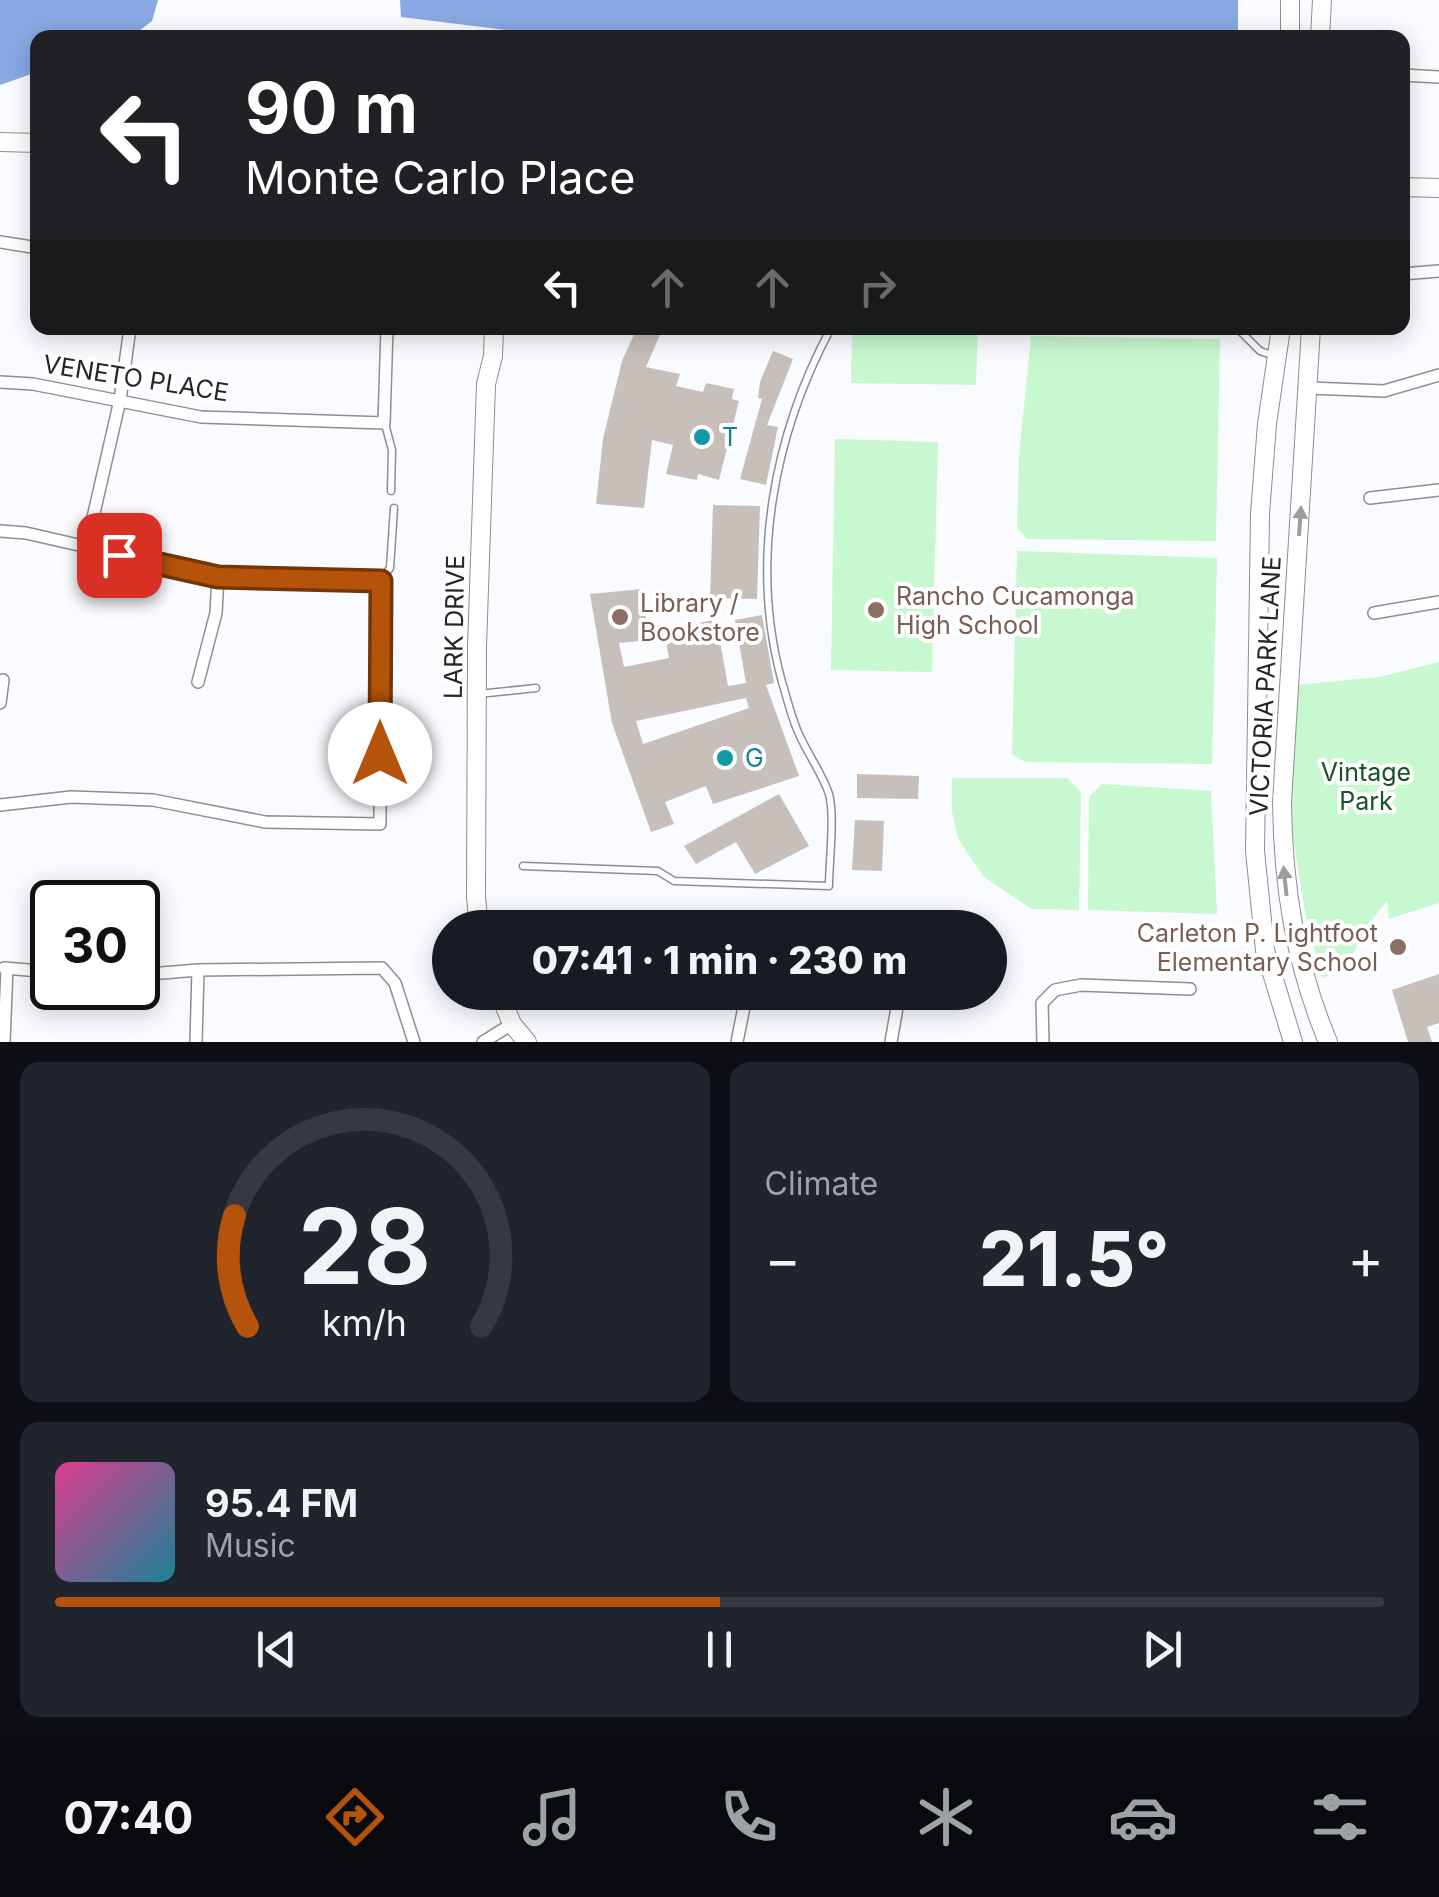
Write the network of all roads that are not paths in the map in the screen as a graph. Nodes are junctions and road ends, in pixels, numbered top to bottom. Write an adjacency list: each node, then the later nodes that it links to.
1 (1290, 0): 3 (street)
2 (1322, 0): 4 (street)
3 (1290, 30)
4 (1320, 30)
5 (1410, 75): 6 (street)
6 (1439, 77)
7 (0, 142): 8 (street)
8 (30, 143)
9 (1410, 186): 10 (street)
10 (1439, 188)
11 (0, 242): 12 (street)
12 (30, 247)
13 (1439, 271): 14 (street)
14 (1410, 273)
15 (129, 335): 26 (street)
16 (387, 335): 27 (street)
17 (494, 335): 41 (street, LARK DRIVE)
18 (827, 335): 44 (lane)
19 (1244, 335): 22 (lane)
20 (1280, 335): 22 (street, VICTORIA PARK LANE)
21 (1311, 335): 25 (street, VICTORIA PARK LANE)
22 (1277, 357): 63 (street, VICTORIA PARK LANE)
23 (1439, 375): 25 (street)
24 (0, 382): 26 (street, VENETO PLACE)
25 (1310, 388): 64 (street, VICTORIA PARK LANE, one-way to 25)
26 (120, 400): 27 (street, VENETO PLACE); 33 (street)
27 (384, 423): 29 (lane)
28 (1439, 490): 30 (street)
29 (391, 491)
30 (1370, 498)
31 (394, 508): 35 (lane)
32 (0, 531): 33 (street)
33 (86, 548): 34 (street)
34 (218, 577): 35 (street); 39 (street)
35 (381, 581): 43 (street)
36 (1439, 602): 37 (street)
37 (1374, 613)
38 (4, 680): 42 (street)
39 (198, 682)
40 (536, 688): 41 (lane)
41 (477, 694): 45 (street, LARK DRIVE)
42 (0, 703)
43 (1, 800)
44 (523, 866)
45 (477, 910)
46 (4, 968): 47 (street); 55 (street)
47 (30, 970)
48 (198, 970): 49 (street); 56 (street); 57 (street)
49 (160, 973)
50 (1190, 989): 62 (street)
51 (506, 1010): 54 (street)
52 (743, 1010): 60 (street)
53 (897, 1010): 61 (street)
54 (512, 1024): 58 (street); 59 (street)
55 (4, 1042)
56 (196, 1042)
57 (414, 1042)
58 (483, 1042)
59 (527, 1042)
60 (737, 1042)
61 (891, 1042)
62 (1043, 1042)
63 (1293, 1042)
64 (1328, 1042)

